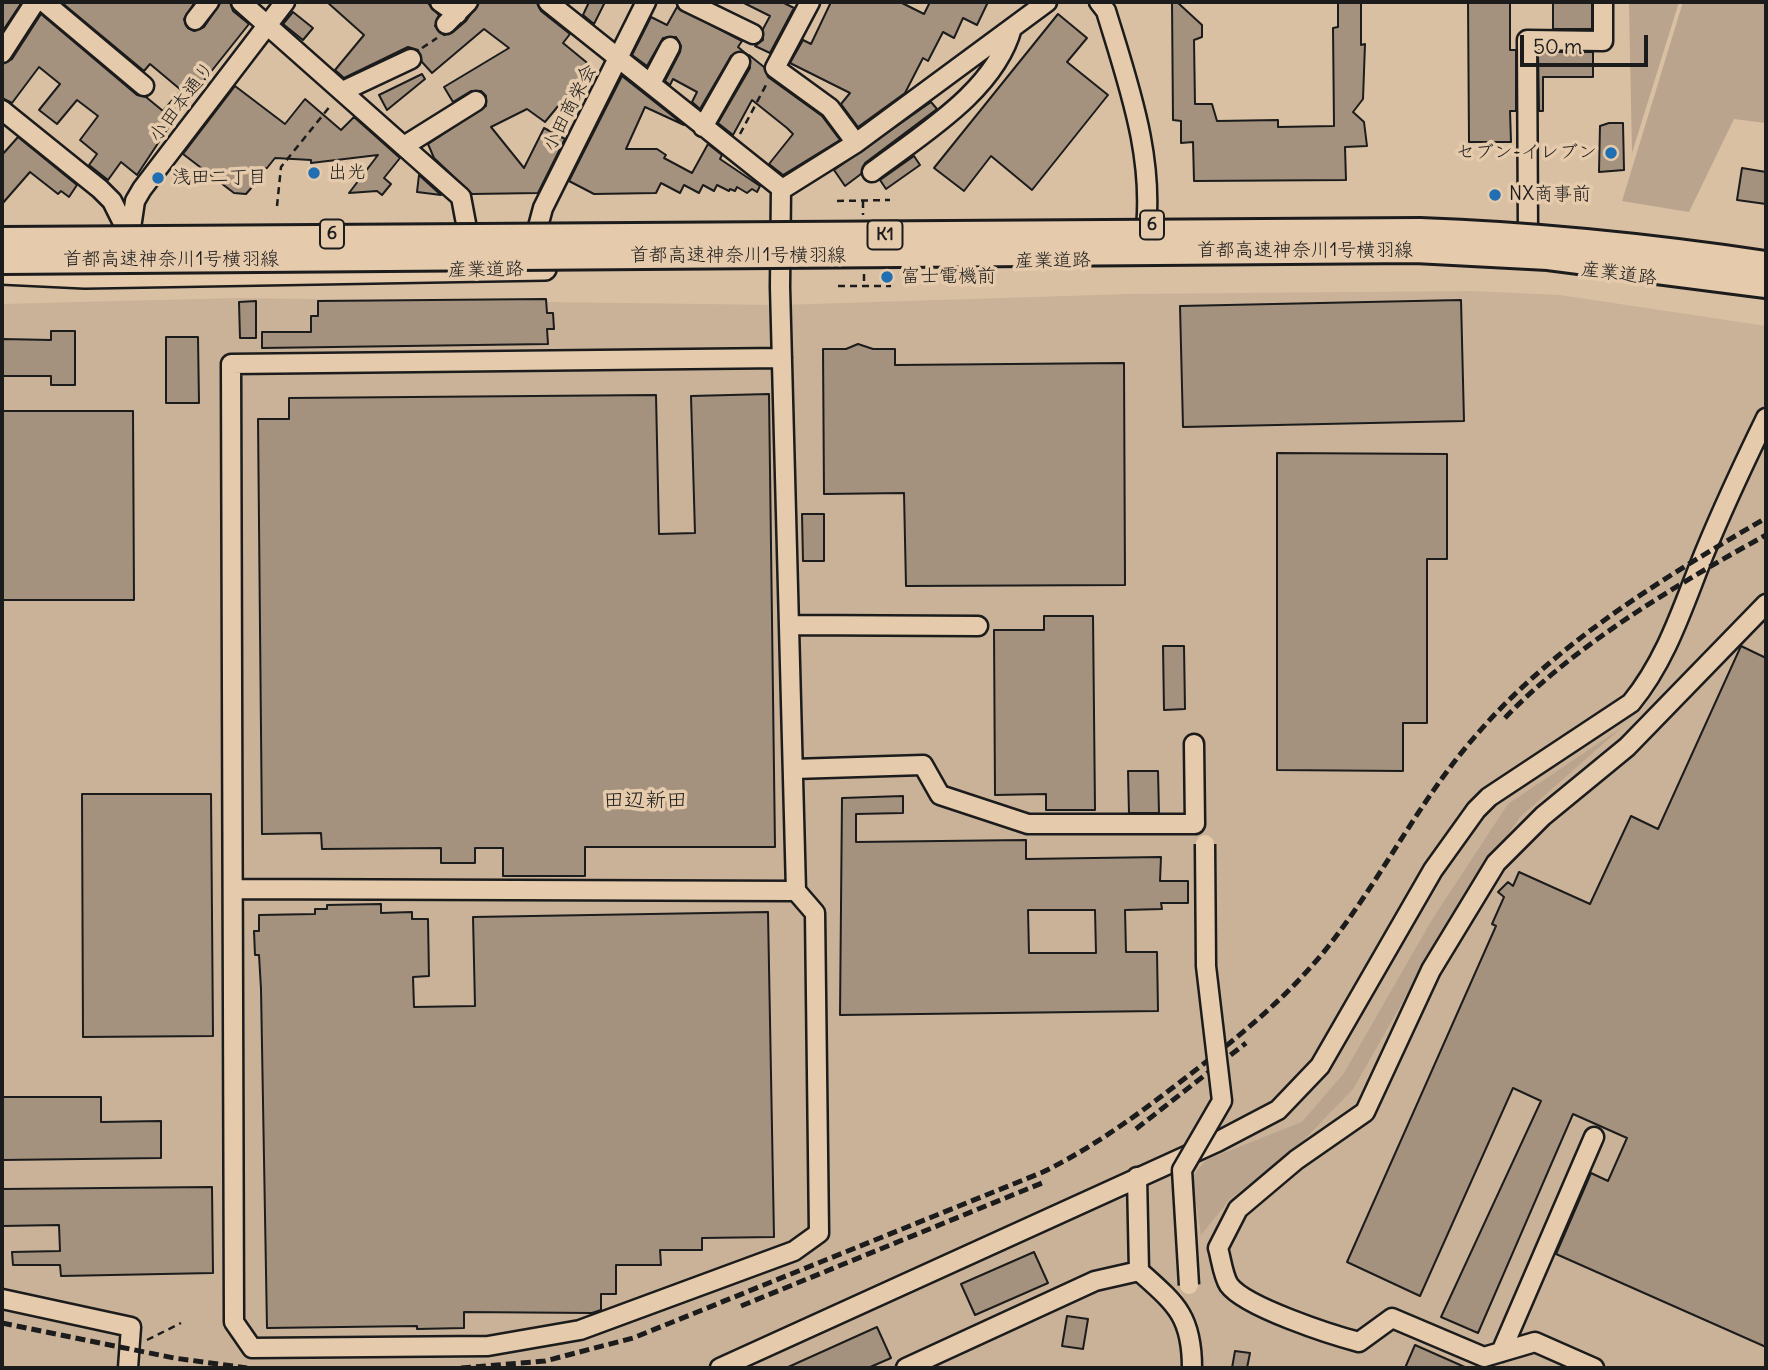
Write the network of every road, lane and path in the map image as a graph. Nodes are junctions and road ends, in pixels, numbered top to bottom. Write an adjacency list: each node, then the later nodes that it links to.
1 (35, 2): 20 (street)
2 (44, 2): 26 (street)
3 (209, 2): 15 (street)
4 (242, 2): 16 (street)
5 (285, 2): 16 (street, 小田本通り)
6 (440, 2): 14 (street)
7 (548, 2): 22 (street)
8 (646, 2): 22 (street, 小田商栄会)
9 (687, 2): 18 (street)
10 (810, 2): 24 (street)
11 (1099, 2): 39 (street)
12 (1603, 2): 40 (street)
13 (1040, 4): 17 (street)
14 (457, 13): 21 (path)
15 (195, 20)
16 (268, 24): 27 (street); 44 (street, 小田本通り)
17 (1012, 28): 31 (street); 34 (street)
18 (753, 34)
19 (670, 47): 25 (street)
20 (2, 53)
21 (411, 59): 27 (street)
22 (619, 59): 25 (street); 42 (street, 小田商栄会)
23 (740, 62): 30 (street)
24 (775, 68): 31 (street); 33 (path)
25 (651, 83): 30 (street)
26 (144, 86)
27 (343, 92): 32 (street); 38 (path)
28 (476, 101): 32 (street)
29 (2, 110): 44 (street)
30 (704, 127): 33 (street)
31 (856, 143): 35 (street)
32 (404, 146): 41 (street)
33 (731, 149): 35 (street)
34 (872, 172)
35 (781, 189): 43 (street)
36 (890, 200): 37 (path)
37 (838, 201)
38 (277, 206)
39 (1147, 225): 40 (main road, 産業道路 / 6); 43 (main road, 産業道路 / 6); 48 (street)
40 (1528, 233): 46 (main road, 産業道路 / 6)
41 (468, 234): 42 (main road, 産業道路 / 6); 44 (main road, 産業道路 / 6)
42 (536, 234): 43 (main road, 産業道路 / 6)
43 (780, 234): 47 (street)
44 (129, 235): 45 (main road, 産業道路 / 6); 52 (street, 小田本通り)
45 (2, 237): 50 (highway, 首都高速神奈川1号横羽線 / K1, bridge)
46 (1766, 257)
47 (779, 260): 48 (main road, 産業道路 / 6); 52 (main road, 産業道路 / 6); 57 (street)
48 (1141, 260): 56 (main road, 産業道路 / 6)
49 (2, 261): 53 (highway, 首都高速神奈川1号横羽線 / K1, bridge)
50 (1766, 264)
51 (2, 273): 52 (main road, 産業道路 / 6)
52 (126, 276)
53 (1766, 285)
54 (838, 286): 55 (path)
55 (891, 286)
56 (1766, 296)
57 (782, 358): 60 (street); 65 (street)
58 (1766, 418): 68 (street)
59 (1766, 604): 74 (street)
60 (789, 625): 61 (street); 63 (street)
61 (978, 626)
62 (1194, 744): 64 (street)
63 (793, 769): 64 (street); 66 (street)
64 (1195, 824): 71 (street, bridge)
65 (233, 889): 66 (street); 66 (street)
66 (796, 891)
67 (1594, 1137): 74 (street)
68 (1137, 1177): 69 (street); 76 (street)
69 (1139, 1271): 71 (street); 77 (street)
70 (2, 1299): 75 (street)
71 (1180, 1307): 78 (street)
72 (181, 1323): 73 (path)
73 (147, 1340)
74 (1501, 1352): 79 (street)
75 (128, 1368)
76 (720, 1368)
77 (906, 1368)
78 (1192, 1368)
79 (1594, 1368)

